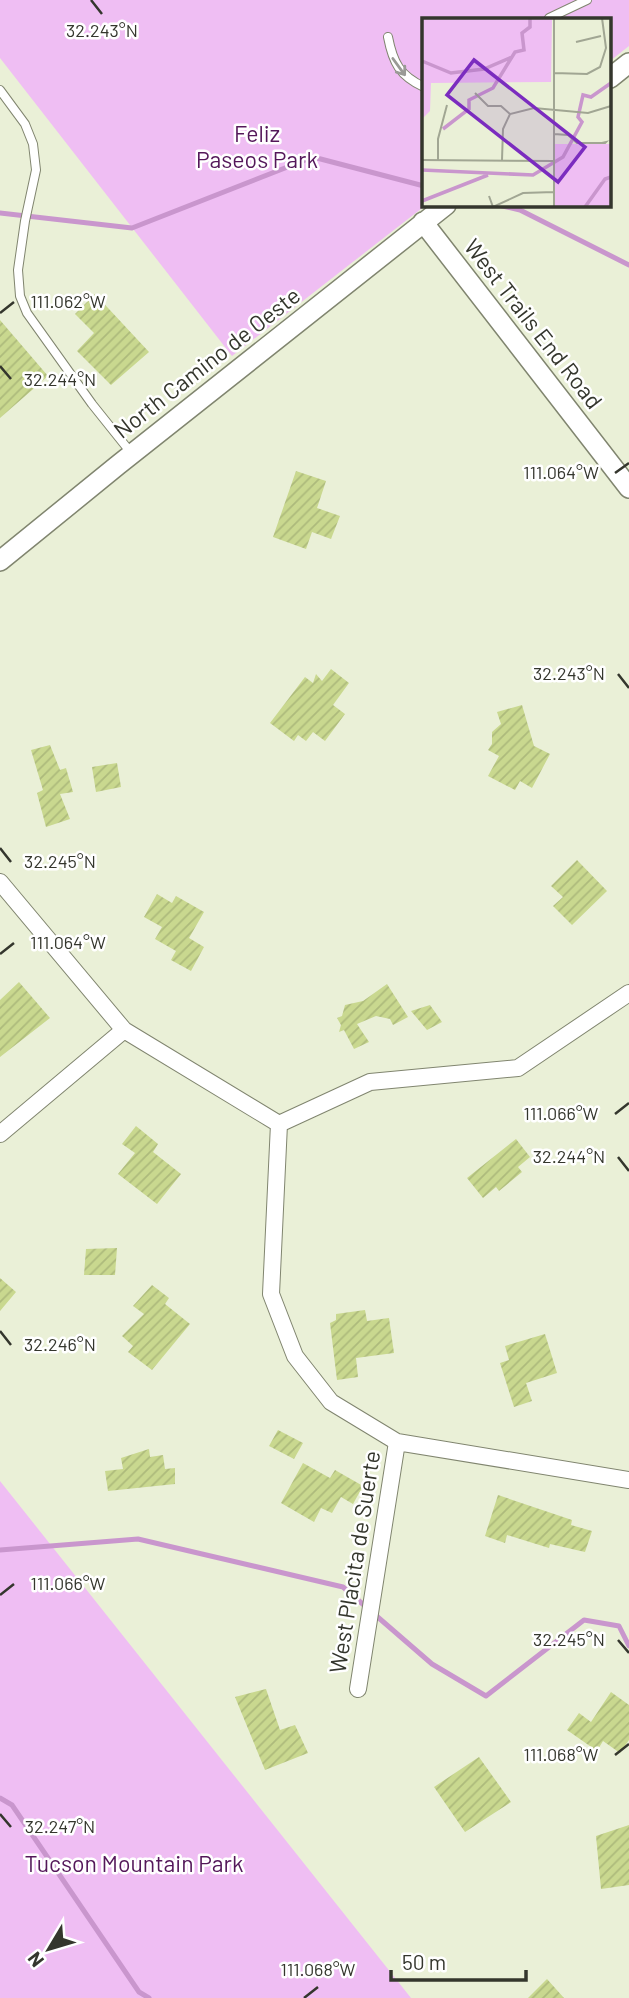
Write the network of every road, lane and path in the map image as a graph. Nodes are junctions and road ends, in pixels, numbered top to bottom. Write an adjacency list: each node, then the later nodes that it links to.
1 (587, 0): 2 (lane)
2 (549, 18)
3 (388, 37): 6 (lane, one-way to 6)
4 (629, 63): 5 (street)
5 (612, 76)
6 (422, 86)
7 (0, 90): 10 (lane)
8 (445, 206): 9 (street, North Camino de Oeste)
9 (424, 222): 10 (street, North Camino de Oeste); 11 (street, West Trails End Road)
10 (131, 454): 12 (street, North Camino de Oeste)
11 (629, 488)
12 (0, 561)
13 (0, 882): 15 (street)
14 (629, 993): 16 (street)
15 (124, 1030): 16 (street); 17 (street)
16 (279, 1124): 18 (street, West Placita de Suerte)
17 (0, 1134)
18 (397, 1442): 19 (street, West Placita de Suerte); 20 (street, West Placita de Suerte)
19 (629, 1480)
20 (358, 1689)

